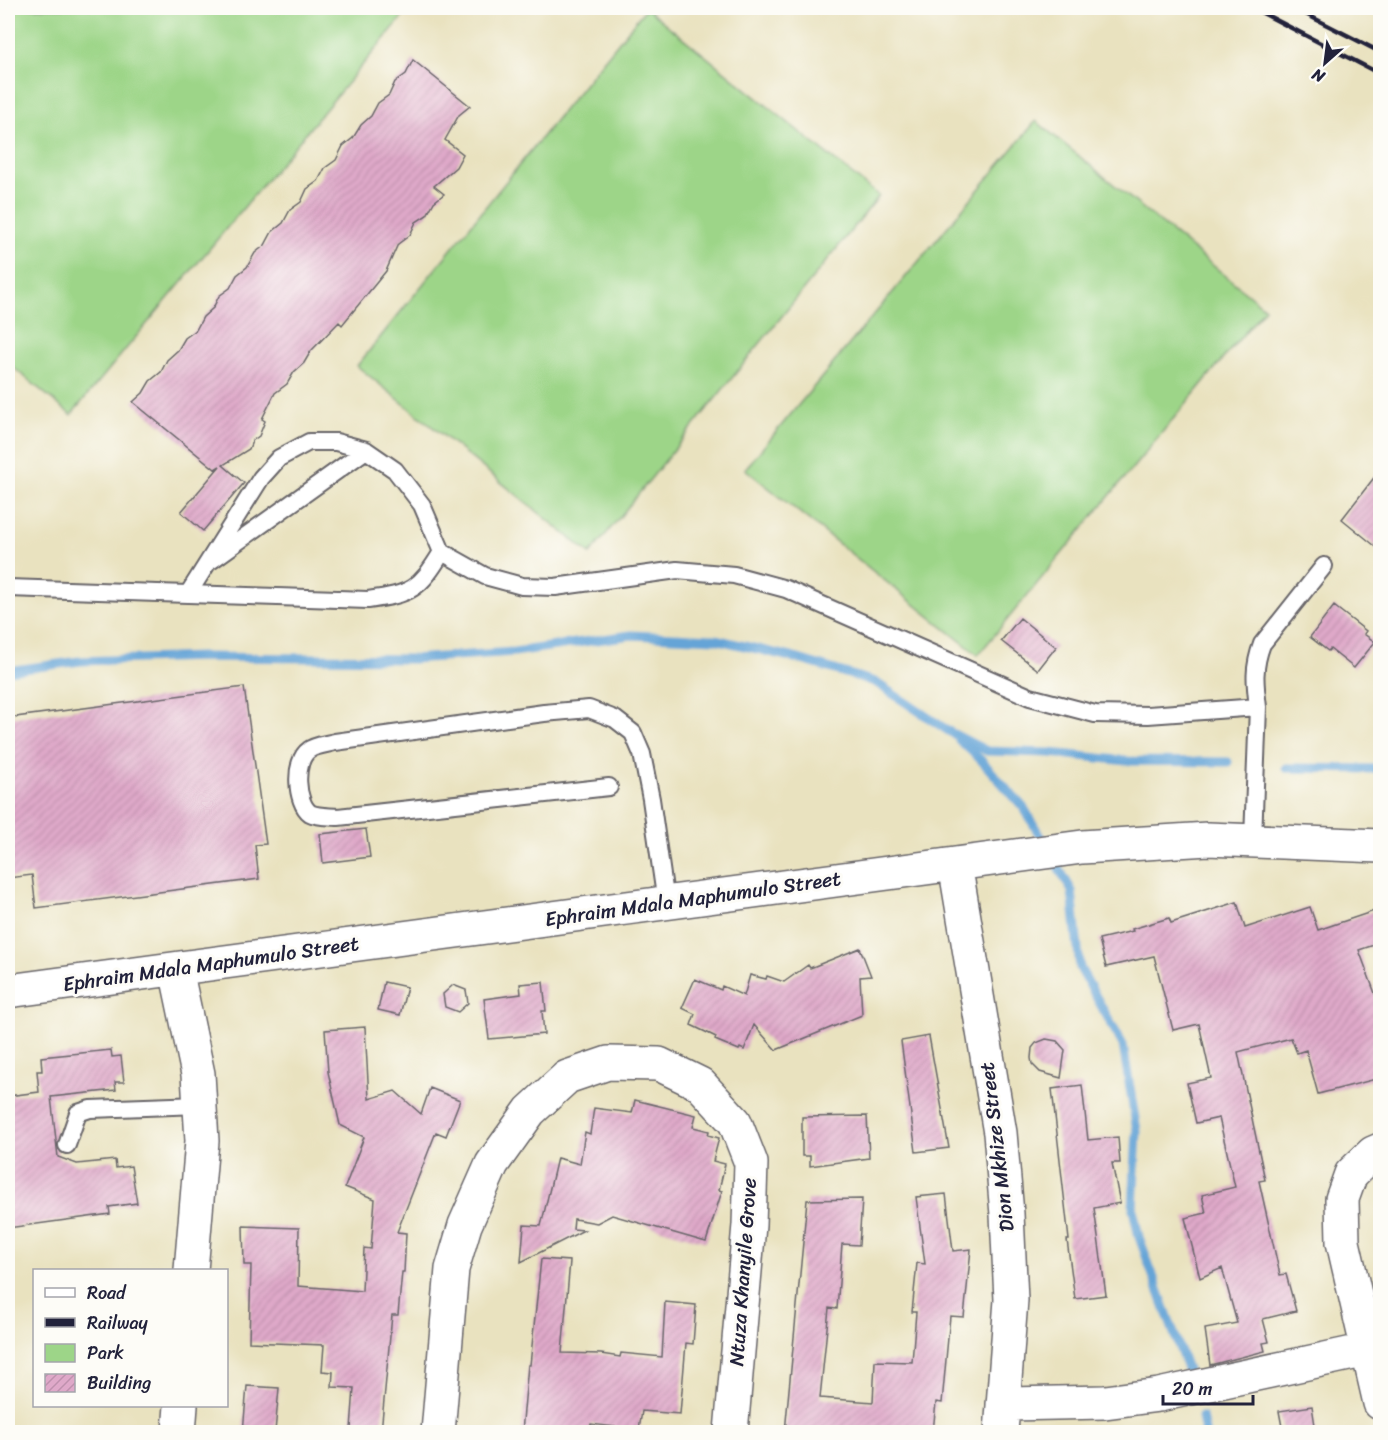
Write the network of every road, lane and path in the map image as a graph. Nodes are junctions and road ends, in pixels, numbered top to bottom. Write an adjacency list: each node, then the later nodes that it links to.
1 (366, 450): 2 (lane); 3 (lane); 3 (lane)
2 (442, 552): 6 (lane); 7 (lane)
3 (204, 566): 6 (lane)
4 (1324, 566): 7 (lane)
5 (8, 588): 6 (lane)
6 (188, 594)
7 (1258, 707): 9 (lane)
8 (609, 787): 12 (lane)
9 (1253, 839): 10 (street, Ephraim Mdala Maphumulo Street); 11 (street, Ephraim Mdala Maphumulo Street)
10 (1380, 846)
11 (955, 864): 12 (street, Ephraim Mdala Maphumulo Street); 22 (street, Dion Mkhize Street)
12 (666, 903): 13 (street, Ephraim Mdala Maphumulo Street)
13 (176, 969): 14 (street, Ephraim Mdala Maphumulo Street); 15 (street)
14 (8, 991)
15 (200, 1105): 16 (lane); 18 (street)
16 (67, 1145)
17 (1380, 1150): 19 (street)
18 (191, 1269)
19 (1368, 1350): 20 (street); 22 (street)
20 (1380, 1403)
21 (181, 1407): 23 (street)
22 (1002, 1418)
23 (179, 1432)
24 (438, 1432): 25 (street, Ntuza Khanyile Grove)
25 (731, 1432)

